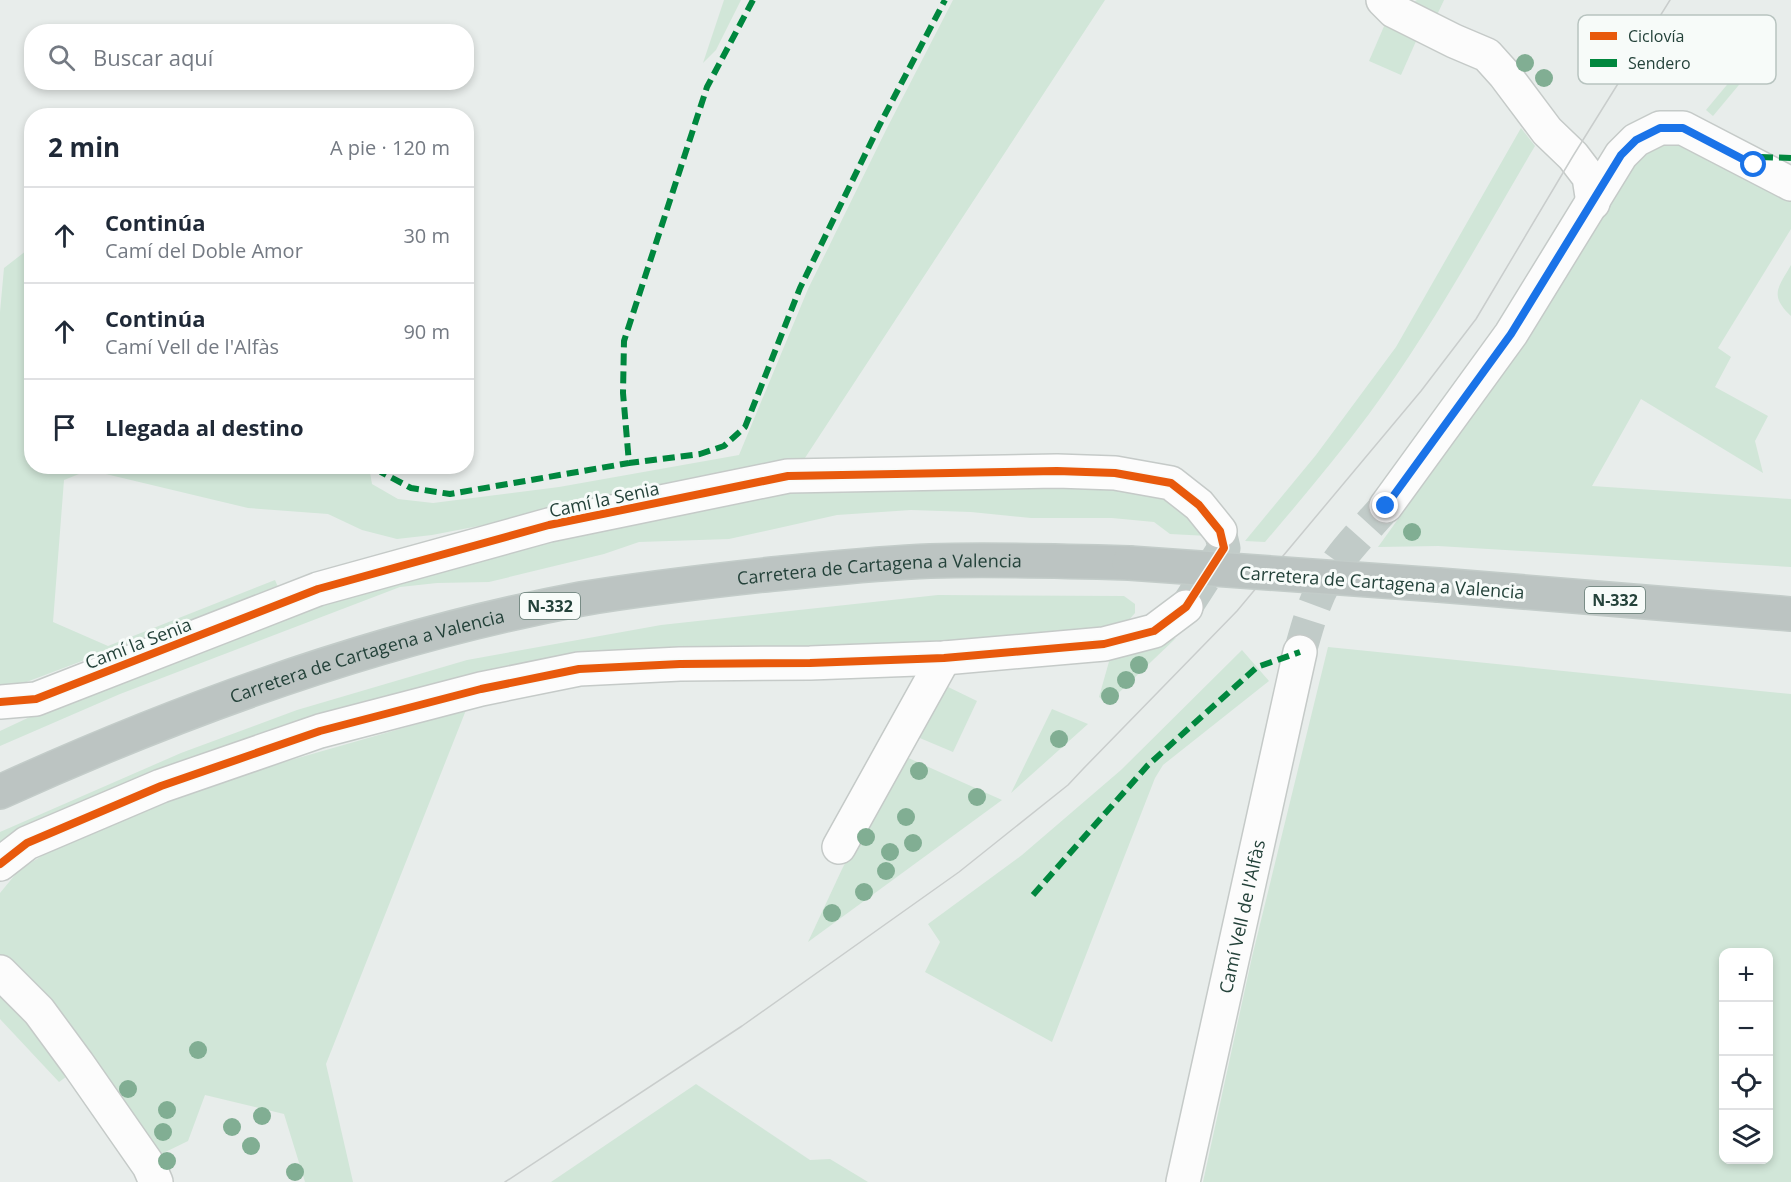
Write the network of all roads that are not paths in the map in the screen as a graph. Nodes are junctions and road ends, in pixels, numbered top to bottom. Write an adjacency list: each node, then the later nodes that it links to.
1 (1383, 0): 3 (street)
2 (1621, 155): 3 (street); 4 (street); 5 (street)
3 (1573, 156): 5 (street)
4 (1791, 184)
5 (1593, 203): 6 (street)
6 (1386, 506)
7 (1220, 531): 12 (street, Camí la Senia)
8 (1186, 607): 11 (street)
9 (1791, 614): 13 (highway, Carretera de Cartagena a Valencia / N-332, bridge)
10 (1300, 652): 20 (street, Camí Vell de l'Alfàs)
11 (944, 658): 16 (street); 17 (street)
12 (0, 702)
13 (90, 752): 14 (highway); 15 (highway, Carretera de Cartagena a Valencia / N-332)
14 (0, 774)
15 (0, 792)
16 (839, 847)
17 (0, 864)
18 (0, 972): 19 (street)
19 (156, 1182)
20 (1183, 1182)

